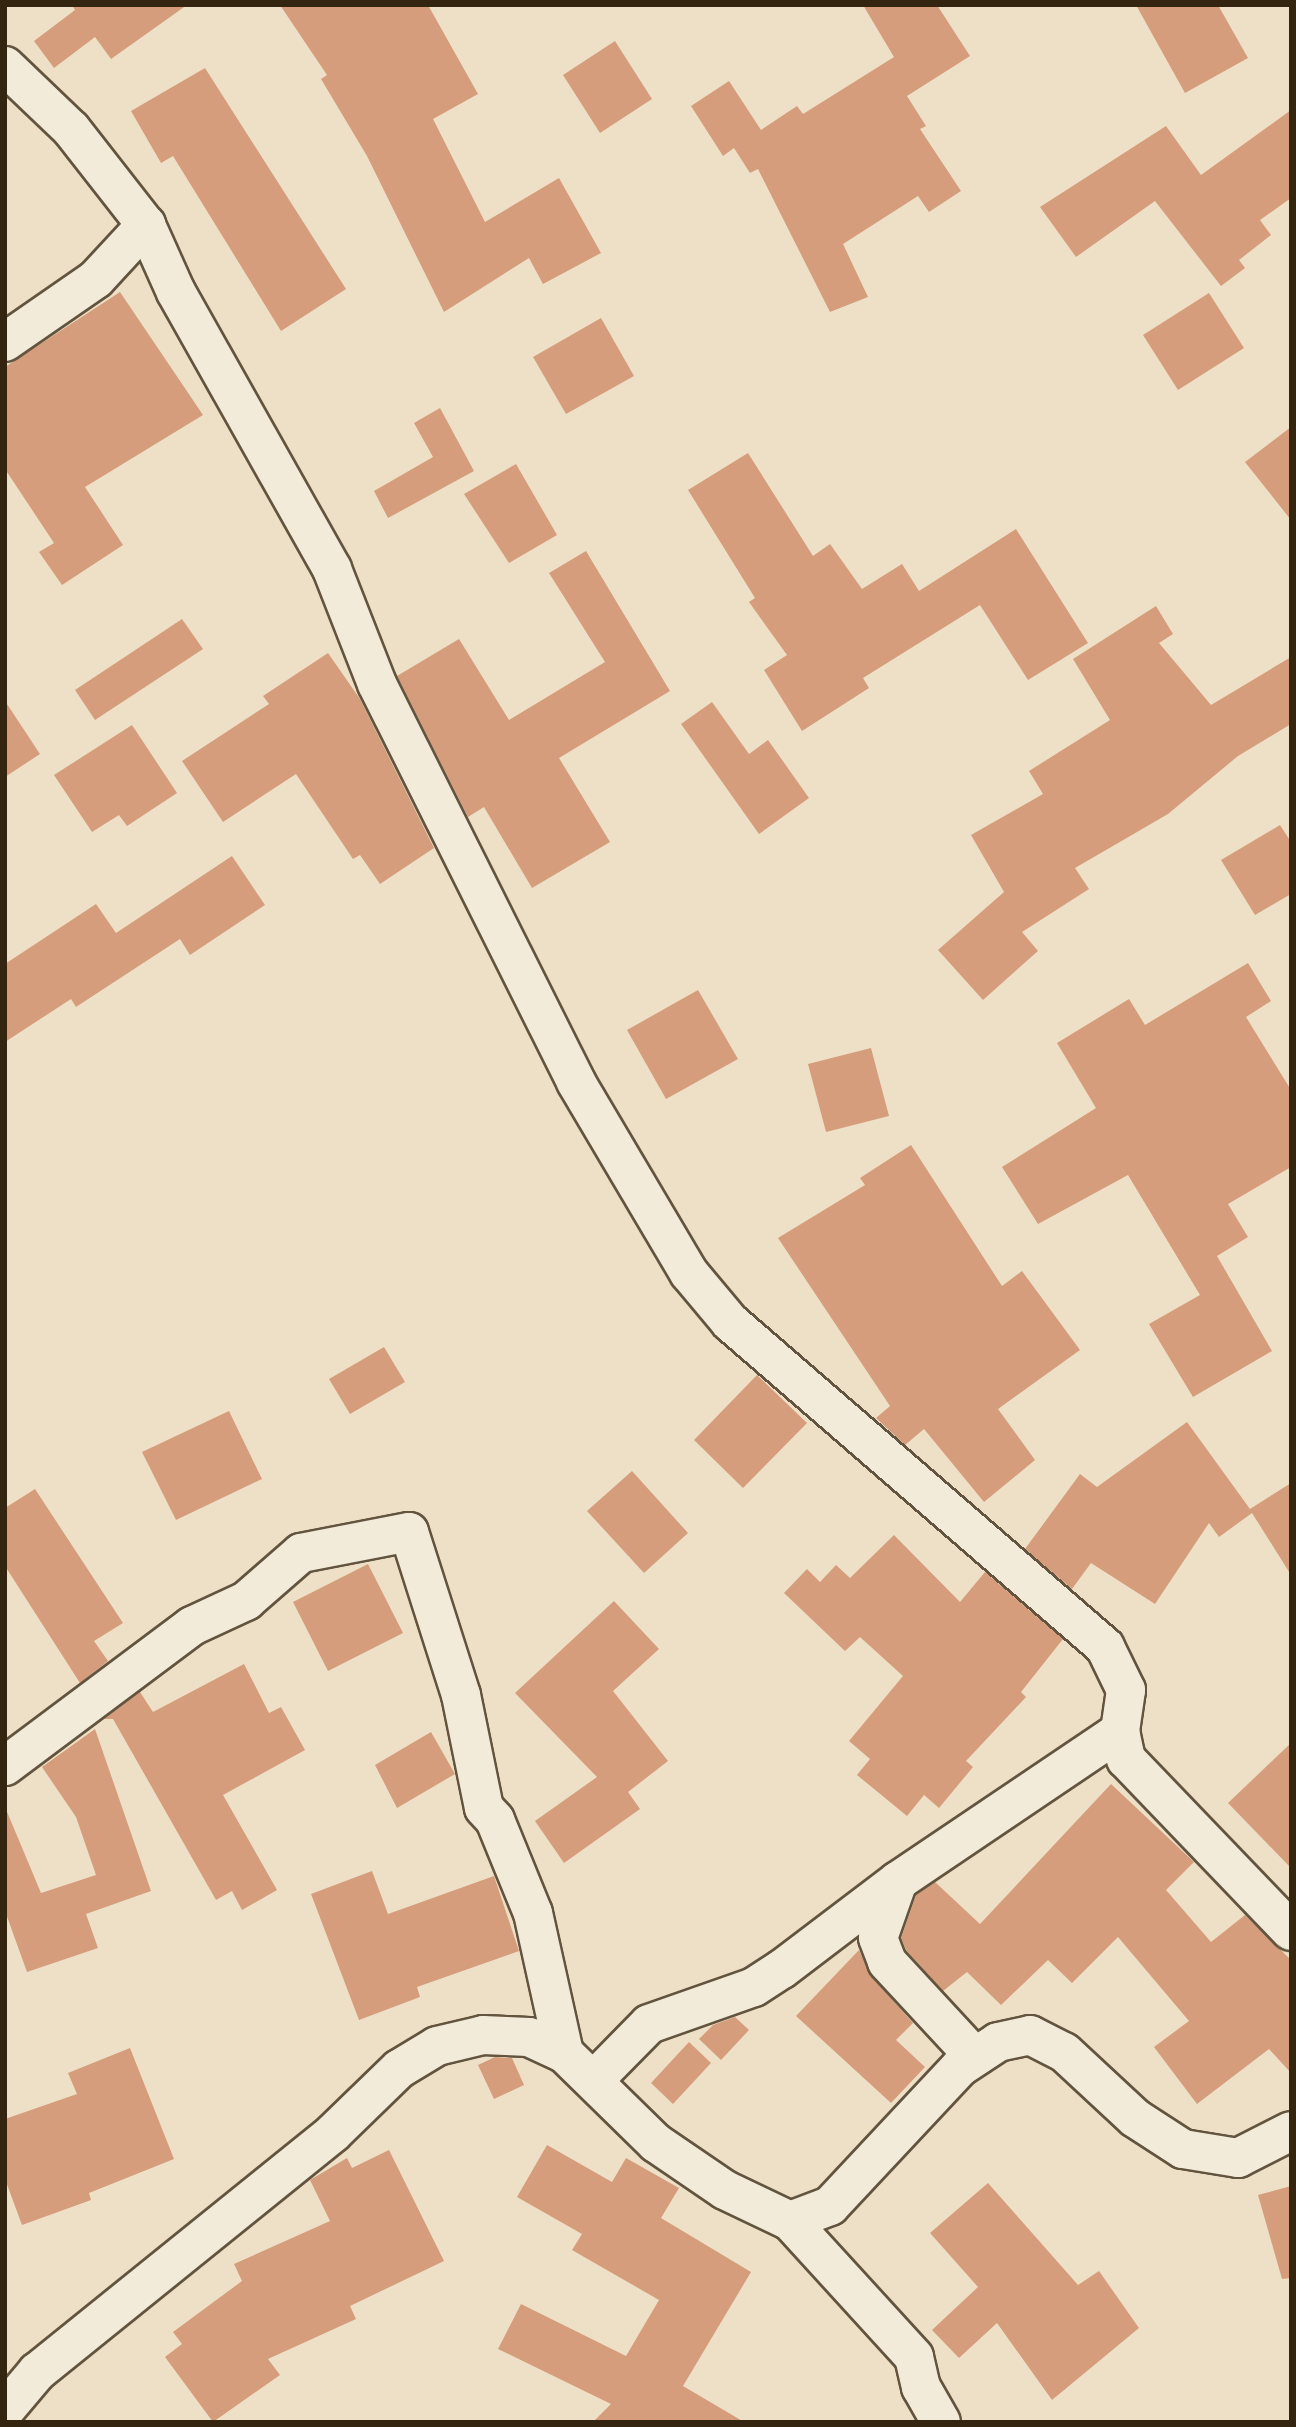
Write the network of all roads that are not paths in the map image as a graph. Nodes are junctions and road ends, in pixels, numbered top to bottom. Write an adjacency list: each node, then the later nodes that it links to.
1 (5, 66): 2 (street)
2 (146, 225): 3 (street); 4 (street)
3 (5, 342)
4 (1120, 1731): 6 (street); 7 (street)
5 (5, 1766): 8 (street)
6 (898, 1881): 9 (street); 10 (street)
7 (1291, 1931)
8 (564, 2053): 10 (street); 13 (street)
9 (975, 2057): 11 (street); 12 (street)
10 (594, 2080): 12 (street)
11 (1291, 2131)
12 (790, 2221): 14 (street)
13 (5, 2410)
14 (940, 2422)

